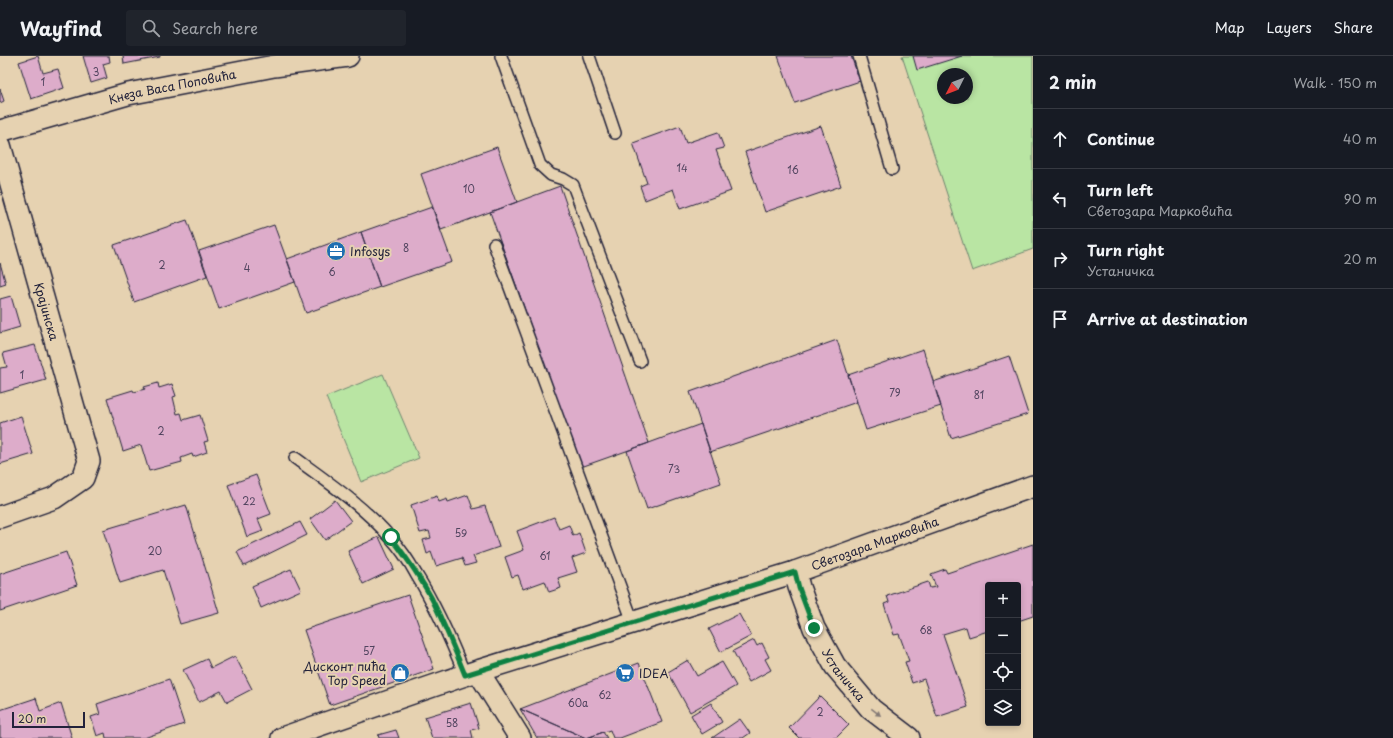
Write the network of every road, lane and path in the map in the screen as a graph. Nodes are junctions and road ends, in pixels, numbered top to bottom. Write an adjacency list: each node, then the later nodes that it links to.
1 (348, 56): 5 (street, Кнеза Васа Поповића)
2 (501, 56): 10 (lane)
3 (590, 56): 6 (lane)
4 (858, 56): 8 (lane)
5 (0, 131)
6 (615, 133)
7 (0, 145): 13 (street, Крајинска)
8 (892, 169)
9 (494, 244): 15 (lane)
10 (640, 361)
11 (294, 458): 16 (lane)
12 (1033, 486): 14 (street, Светозара Марковића)
13 (0, 517)
14 (795, 572): 15 (street, Светозара Марковића); 19 (street, Устаничка, one-way to 19)
15 (633, 622): 16 (street, Светозара Марковића)
16 (471, 673): 17 (street, Светозара Марковића); 18 (street)
17 (282, 738)
18 (520, 738)
19 (909, 738)

